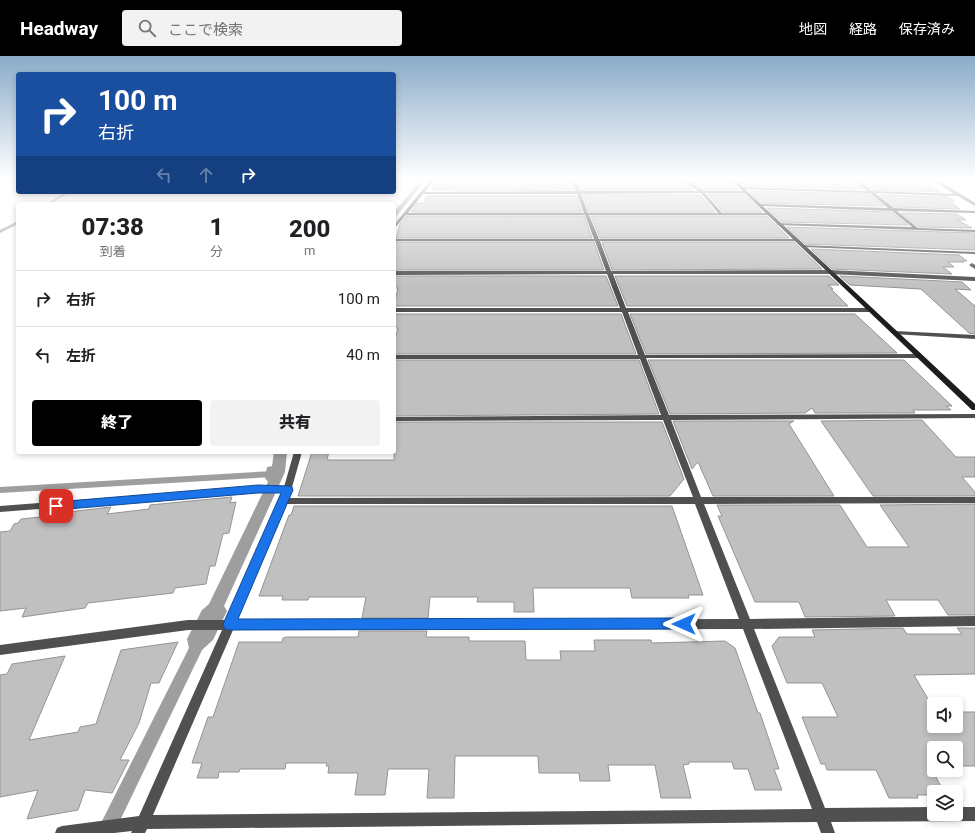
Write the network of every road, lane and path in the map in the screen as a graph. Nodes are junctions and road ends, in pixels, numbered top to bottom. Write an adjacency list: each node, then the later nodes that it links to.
1 (404, 215): 6 (street)
2 (587, 215): 10 (street)
3 (770, 215): 5 (street)
4 (901, 215): 7 (street)
5 (779, 224): 7 (street); 11 (street)
6 (396, 225)
7 (917, 229): 8 (street)
8 (975, 232)
9 (396, 240): 10 (street)
10 (597, 240): 11 (street); 16 (street)
11 (796, 240): 12 (street)
12 (803, 246): 13 (street); 14 (street)
13 (975, 253)
14 (830, 272): 16 (street); 17 (street); 20 (street)
15 (396, 273): 16 (street)
16 (610, 273): 19 (street)
17 (975, 279)
18 (396, 310): 19 (street)
19 (625, 310): 20 (street); 23 (street)
20 (870, 310): 21 (street)
21 (895, 333): 22 (street); 24 (street)
22 (975, 337)
23 (643, 356): 24 (street); 25 (street); 28 (street)
24 (919, 356): 26 (street)
25 (396, 357)
26 (975, 408)
27 (975, 416): 28 (street)
28 (667, 418): 29 (street); 32 (street)
29 (396, 419)
30 (297, 454): 31 (street)
31 (284, 490): 34 (street); 35 (street)
32 (698, 500): 33 (street); 34 (street); 38 (street)
33 (975, 500)
34 (284, 501): 37 (street)
35 (0, 509)
36 (975, 621): 38 (street)
37 (227, 624): 38 (street); 39 (street); 42 (street)
38 (746, 624): 41 (street)
39 (0, 650)
40 (975, 814): 41 (street)
41 (821, 816): 42 (street); 44 (street)
42 (141, 827): 43 (street)
43 (62, 833)
44 (828, 833)

